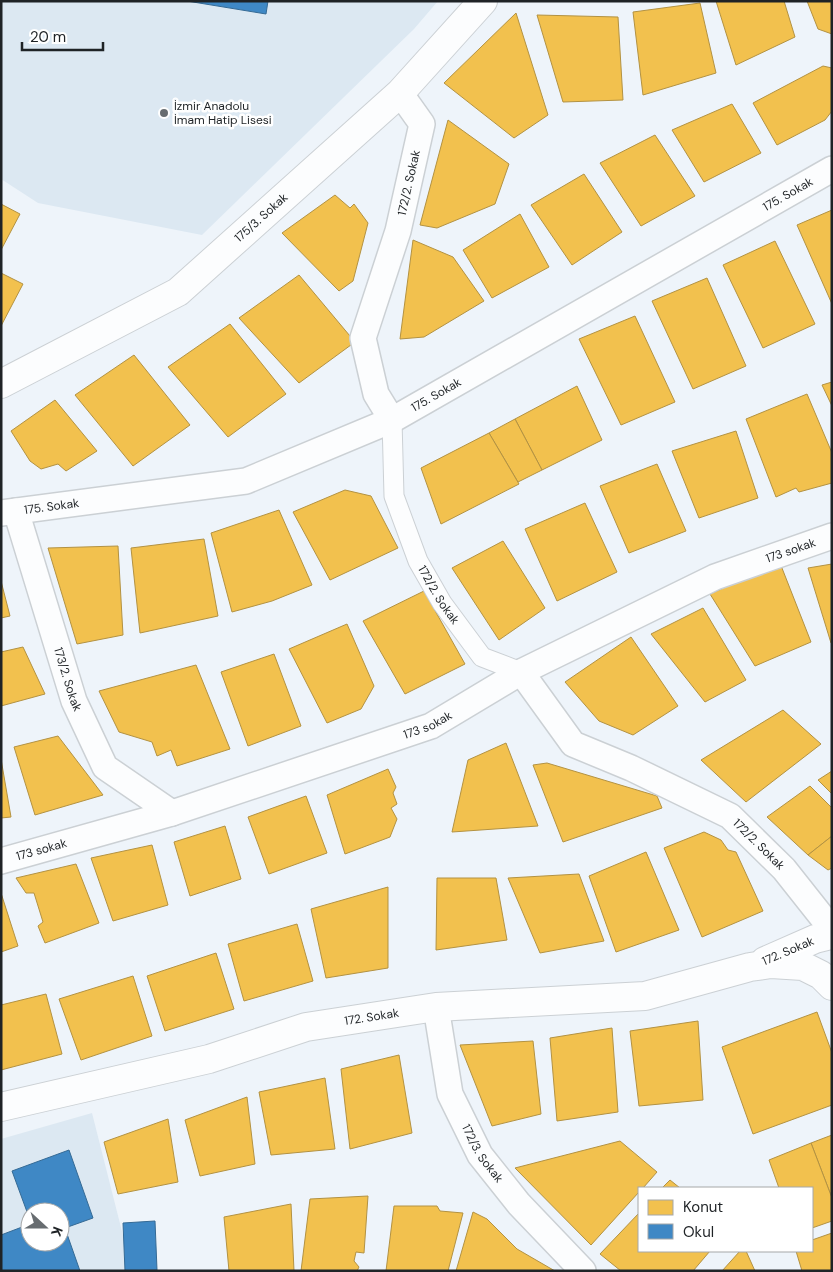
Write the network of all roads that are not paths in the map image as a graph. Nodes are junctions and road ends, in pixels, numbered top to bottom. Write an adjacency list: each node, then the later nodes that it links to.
1 (483, 1): 2 (main road, 175/3. Sokak)
2 (400, 93): 4 (main road, 175/3. Sokak); 5 (street, 172/2. Sokak)
3 (832, 169): 5 (street, 175. Sokak)
4 (1, 384)
5 (392, 420): 6 (street, 175. Sokak); 8 (street, 172/2. Sokak)
6 (6, 511): 9 (street, 173/2. Sokak)
7 (832, 536): 8 (street, 173 sokak)
8 (521, 672): 9 (street, 173 sokak); 11 (street, 172/2. Sokak)
9 (172, 813): 10 (street, 173 sokak)
10 (1, 861)
11 (830, 934): 12 (main road, 172. Sokak); 13 (main road)
12 (750, 967): 13 (main road, 172. Sokak); 14 (main road, 172. Sokak)
13 (826, 980)
14 (436, 1007): 15 (main road, 172. Sokak); 16 (street, 172/3. Sokak)
15 (1, 1107)
16 (583, 1271)

